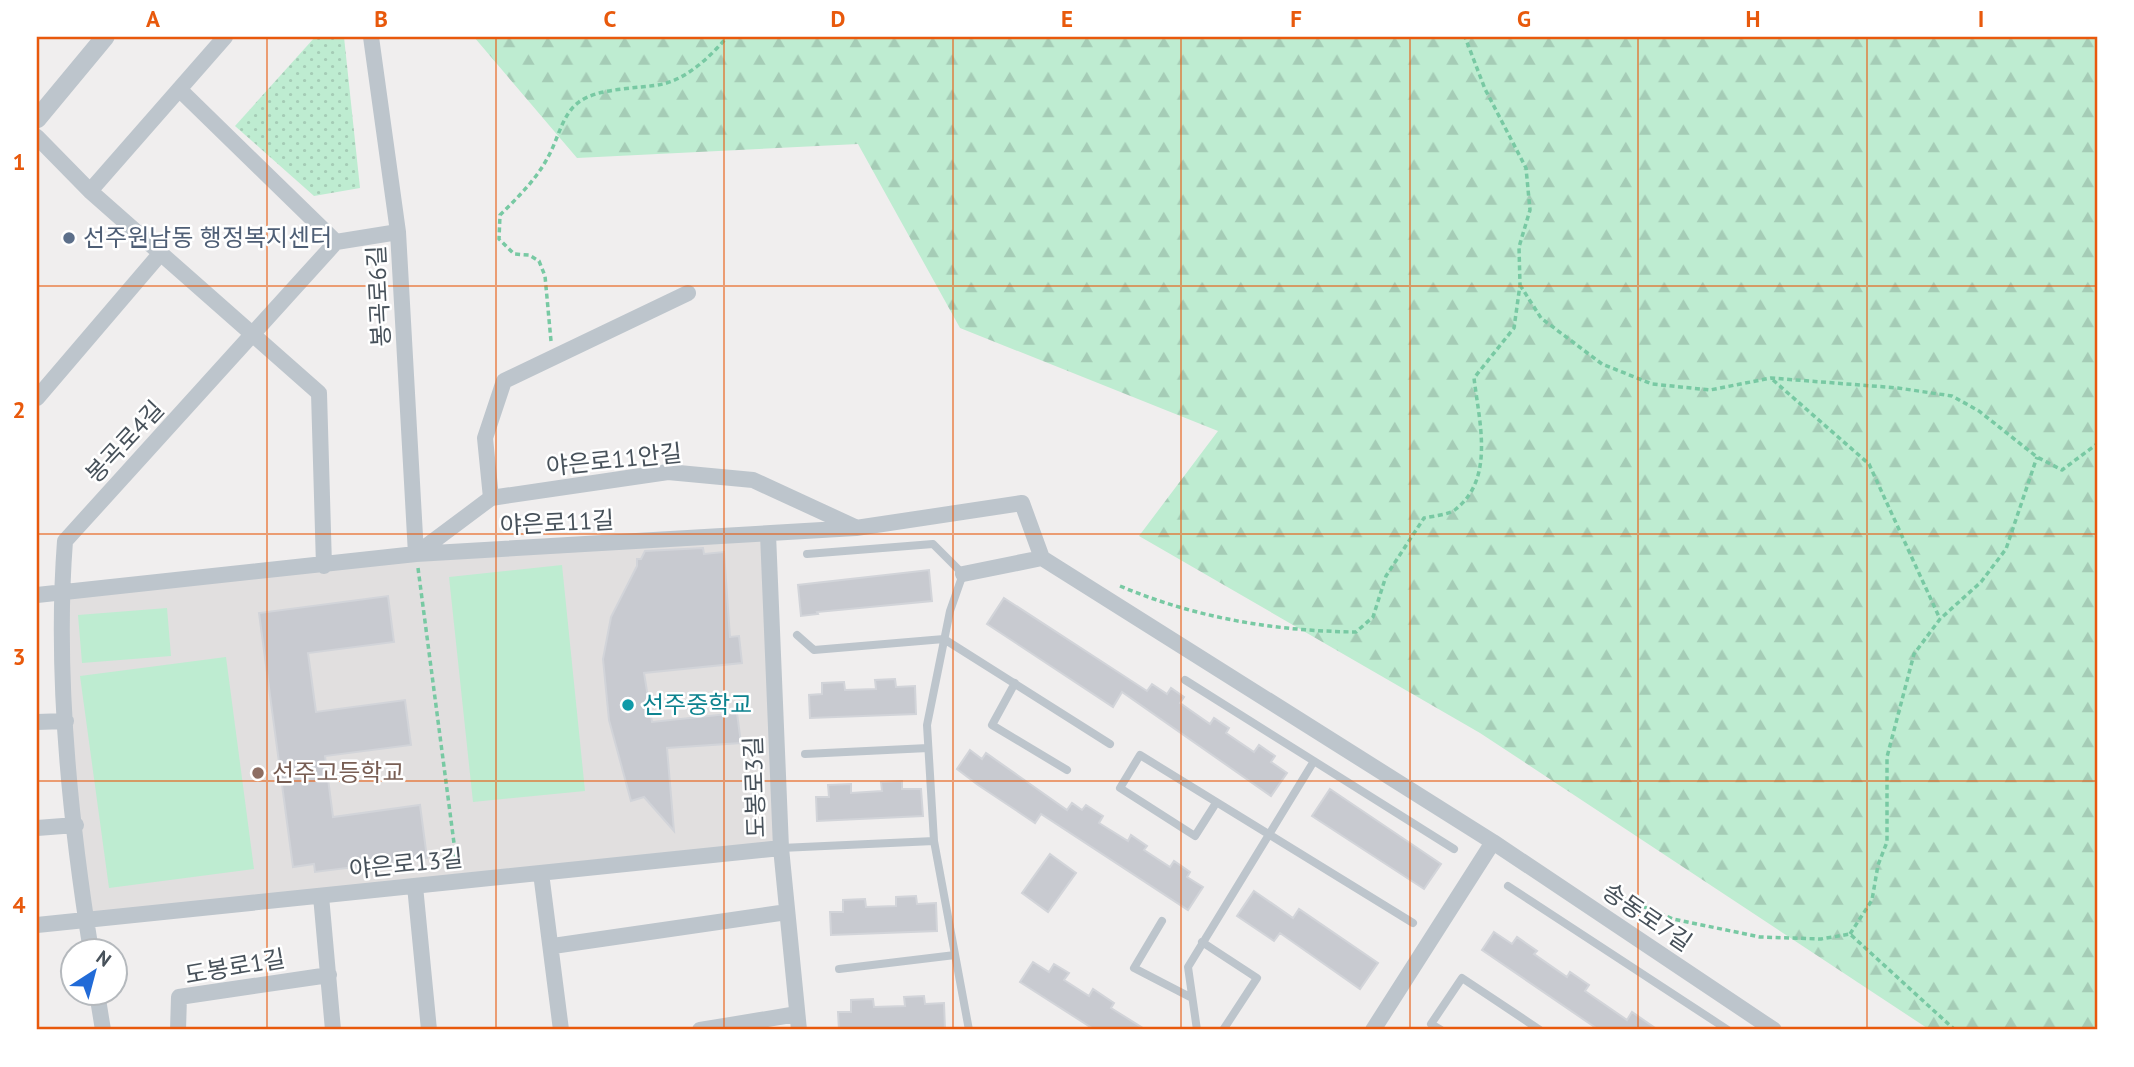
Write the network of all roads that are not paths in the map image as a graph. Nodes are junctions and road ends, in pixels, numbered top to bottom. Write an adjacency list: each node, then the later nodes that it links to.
1 (105, 37): 5 (street)
2 (225, 37): 4 (street)
3 (372, 37): 8 (street, 봉곡로6길)
4 (180, 90): 7 (street); 9 (street)
5 (37, 119)
6 (37, 137): 7 (street)
7 (90, 191): 10 (street)
8 (398, 232): 9 (street); 17 (street, 봉곡로6길)
9 (336, 242): 12 (street, 봉곡로4길)
10 (160, 254): 12 (street); 13 (street)
11 (688, 293): 14 (street)
12 (255, 336): 20 (street); 22 (street, 봉곡로4길)
13 (37, 398)
14 (491, 498): 15 (street, 야은로11안길); 17 (street, 야은로11안길)
15 (856, 528): 16 (street, 야은로11길); 19 (street, 야은로11길)
16 (768, 534): 17 (street, 야은로11길); 41 (street, 도봉로3길)
17 (416, 554): 20 (street, 야은로11길)
18 (807, 554): 21 (lane)
19 (1042, 558): 21 (street); 40 (street, 송동로7길)
20 (324, 566): 22 (street, 야은로11길)
21 (963, 574): 25 (lane)
22 (61, 593): 23 (street, 야은로11길); 28 (street)
23 (37, 595)
24 (797, 635): 25 (lane)
25 (944, 639): 27 (lane); 31 (lane)
26 (1185, 680): 33 (lane)
27 (1015, 684): 30 (lane); 34 (lane)
28 (66, 721): 29 (street); 36 (street)
29 (37, 722)
30 (1110, 744)
31 (928, 748): 32 (lane); 39 (lane)
32 (805, 754)
33 (1314, 761): 38 (lane); 42 (lane)
34 (1068, 770)
35 (1216, 803): 35 (lane); 38 (lane)
36 (76, 825): 37 (street); 48 (street)
37 (37, 828)
38 (1268, 835): 50 (lane); 53 (lane)
39 (934, 841): 41 (lane); 55 (lane)
40 (1493, 842): 71 (street); 75 (street, 송동로7길)
41 (781, 848): 43 (street, 야은로13길); 47 (street, 도봉로3길)
42 (1454, 849)
43 (541, 873): 44 (street, 야은로13길); 54 (street)
44 (415, 886): 46 (street, 야은로13길); 65 (street)
45 (1508, 886): 61 (lane)
46 (321, 896): 48 (street, 야은로13길); 57 (street)
47 (787, 912): 54 (street); 60 (street, 도봉로3길)
48 (86, 920): 51 (street, 야은로13길); 52 (street)
49 (1162, 921): 58 (lane)
50 (1413, 923)
51 (37, 925)
52 (88, 937)
53 (1202, 942): 58 (lane); 70 (lane)
54 (553, 946): 66 (street)
55 (955, 955): 56 (lane); 68 (lane)
56 (839, 969)
57 (329, 975): 63 (street, 도봉로1길); 64 (street)
58 (1192, 998): 69 (lane)
59 (99, 1007): 62 (street)
60 (798, 1022): 67 (street, 도봉로3길)
61 (1713, 1026): 74 (lane)
62 (103, 1030)
63 (178, 1030)
64 (333, 1030)
65 (429, 1030)
66 (561, 1030)
67 (700, 1030)
68 (969, 1030)
69 (1197, 1030)
70 (1223, 1030)
71 (1373, 1030)
72 (1441, 1030): 73 (lane)
73 (1540, 1030)
74 (1728, 1030)
75 (1774, 1030)

